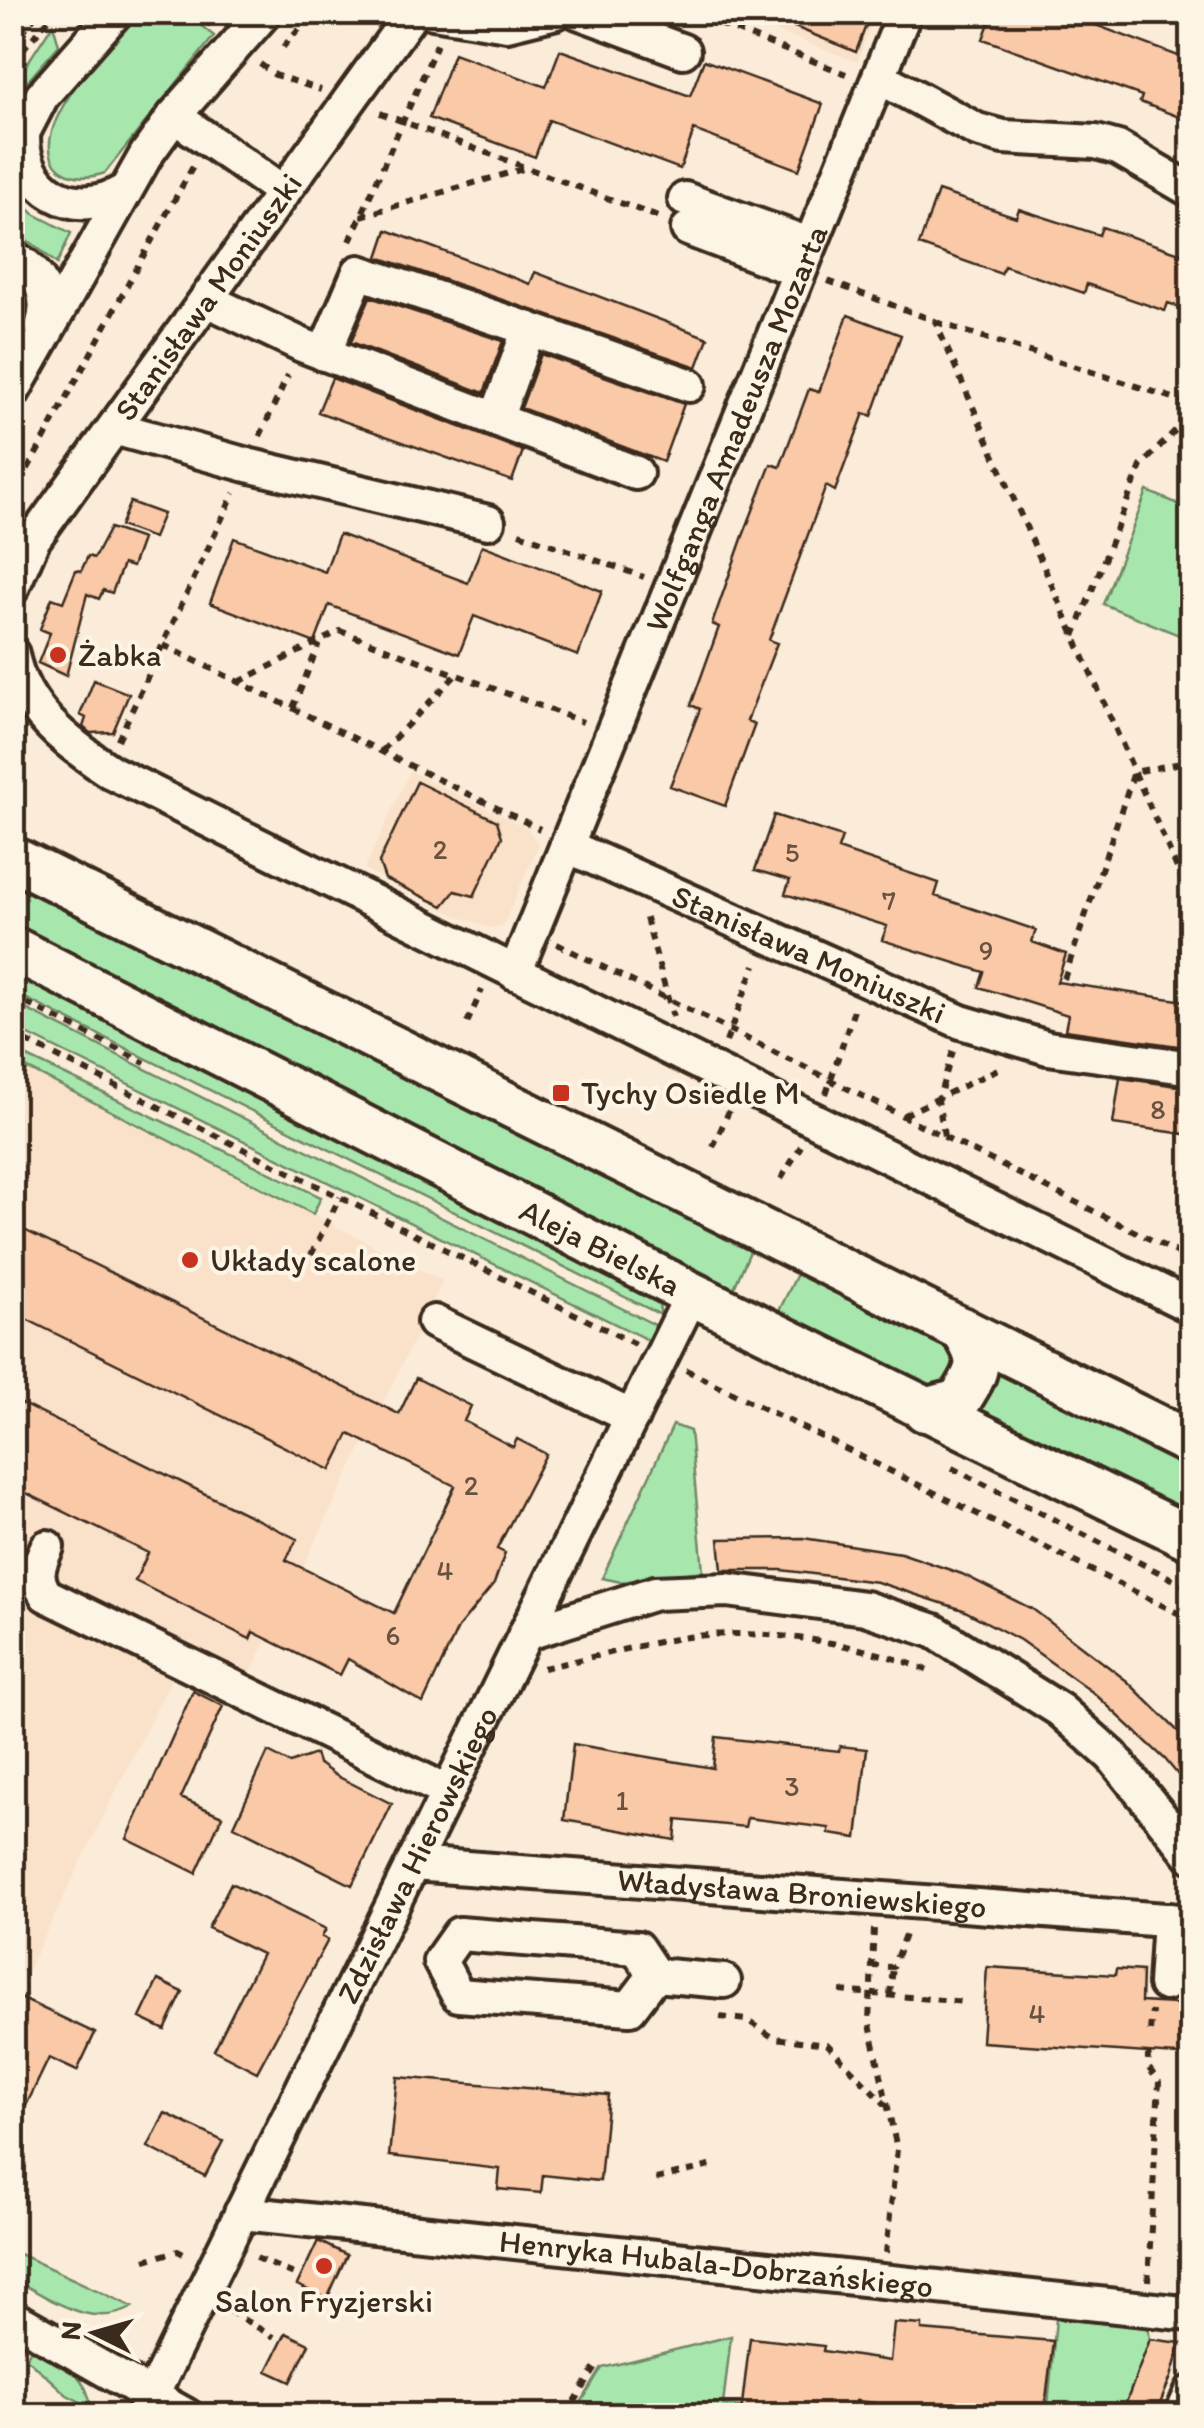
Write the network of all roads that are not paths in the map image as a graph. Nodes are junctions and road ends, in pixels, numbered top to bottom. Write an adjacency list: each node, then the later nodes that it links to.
1 (116, 12): 11 (street)
2 (265, 12): 10 (street)
3 (413, 12): 14 (street, Stanisława Moniuszki)
4 (556, 12): 7 (street)
5 (578, 12): 8 (street)
6 (905, 12): 9 (street, Wolfganga Amadeusza Mozarta)
7 (442, 16)
8 (683, 51)
9 (879, 77): 13 (street); 16 (street, Wolfganga Amadeusza Mozarta)
10 (174, 116): 12 (street); 14 (street)
11 (18, 143): 12 (street)
12 (124, 191): 21 (street)
13 (1192, 191)
14 (283, 192): 18 (street, Stanisława Moniuszki)
15 (686, 214): 16 (street)
16 (804, 257): 30 (street, Wolfganga Amadeusza Mozarta)
17 (12, 258): 21 (street)
18 (207, 300): 20 (street); 25 (street, Stanisława Moniuszki)
19 (529, 329): 20 (street); 22 (street); 24 (street)
20 (313, 349): 24 (street)
21 (33, 350): 23 (street)
22 (689, 385)
23 (12, 393)
24 (496, 419): 26 (street)
25 (114, 428): 27 (street); 28 (street, Stanisława Moniuszki)
26 (636, 473)
27 (488, 522)
28 (12, 588)
29 (12, 654): 33 (street)
30 (559, 840): 33 (street); 34 (street, Stanisława Moniuszki)
31 (12, 858): 38 (main road)
32 (12, 948): 35 (main road, Aleja Bielska)
33 (515, 973): 36 (street)
34 (1192, 1068)
35 (692, 1294): 39 (main road, Aleja Bielska); 40 (street, Zdzisława Hierowskiego)
36 (1192, 1307)
37 (434, 1322): 40 (street)
38 (962, 1329): 39 (main road); 41 (main road)
39 (925, 1410): 42 (main road, Aleja Bielska)
40 (632, 1418): 44 (street, Zdzisława Hierowskiego)
41 (1192, 1444)
42 (1192, 1539)
43 (46, 1548): 45 (street)
44 (526, 1634): 45 (street, Zdzisława Hierowskiego); 46 (street)
45 (448, 1792): 47 (street, Zdzisława Hierowskiego)
46 (1192, 1856)
47 (413, 1864): 48 (street, Władysława Broniewskiego); 52 (street, Zdzisława Hierowskiego)
48 (1180, 1921): 51 (street)
49 (654, 1975): 49 (street); 50 (street)
50 (724, 1981)
51 (1165, 1984)
52 (241, 2213): 53 (street, Henryka Hubala-Dobrzańskiego); 56 (street, Zdzisława Hierowskiego)
53 (1192, 2314)
54 (12, 2317): 56 (street)
55 (1192, 2392): 58 (street)
56 (146, 2406): 57 (street)
57 (188, 2416)
58 (1181, 2416)

